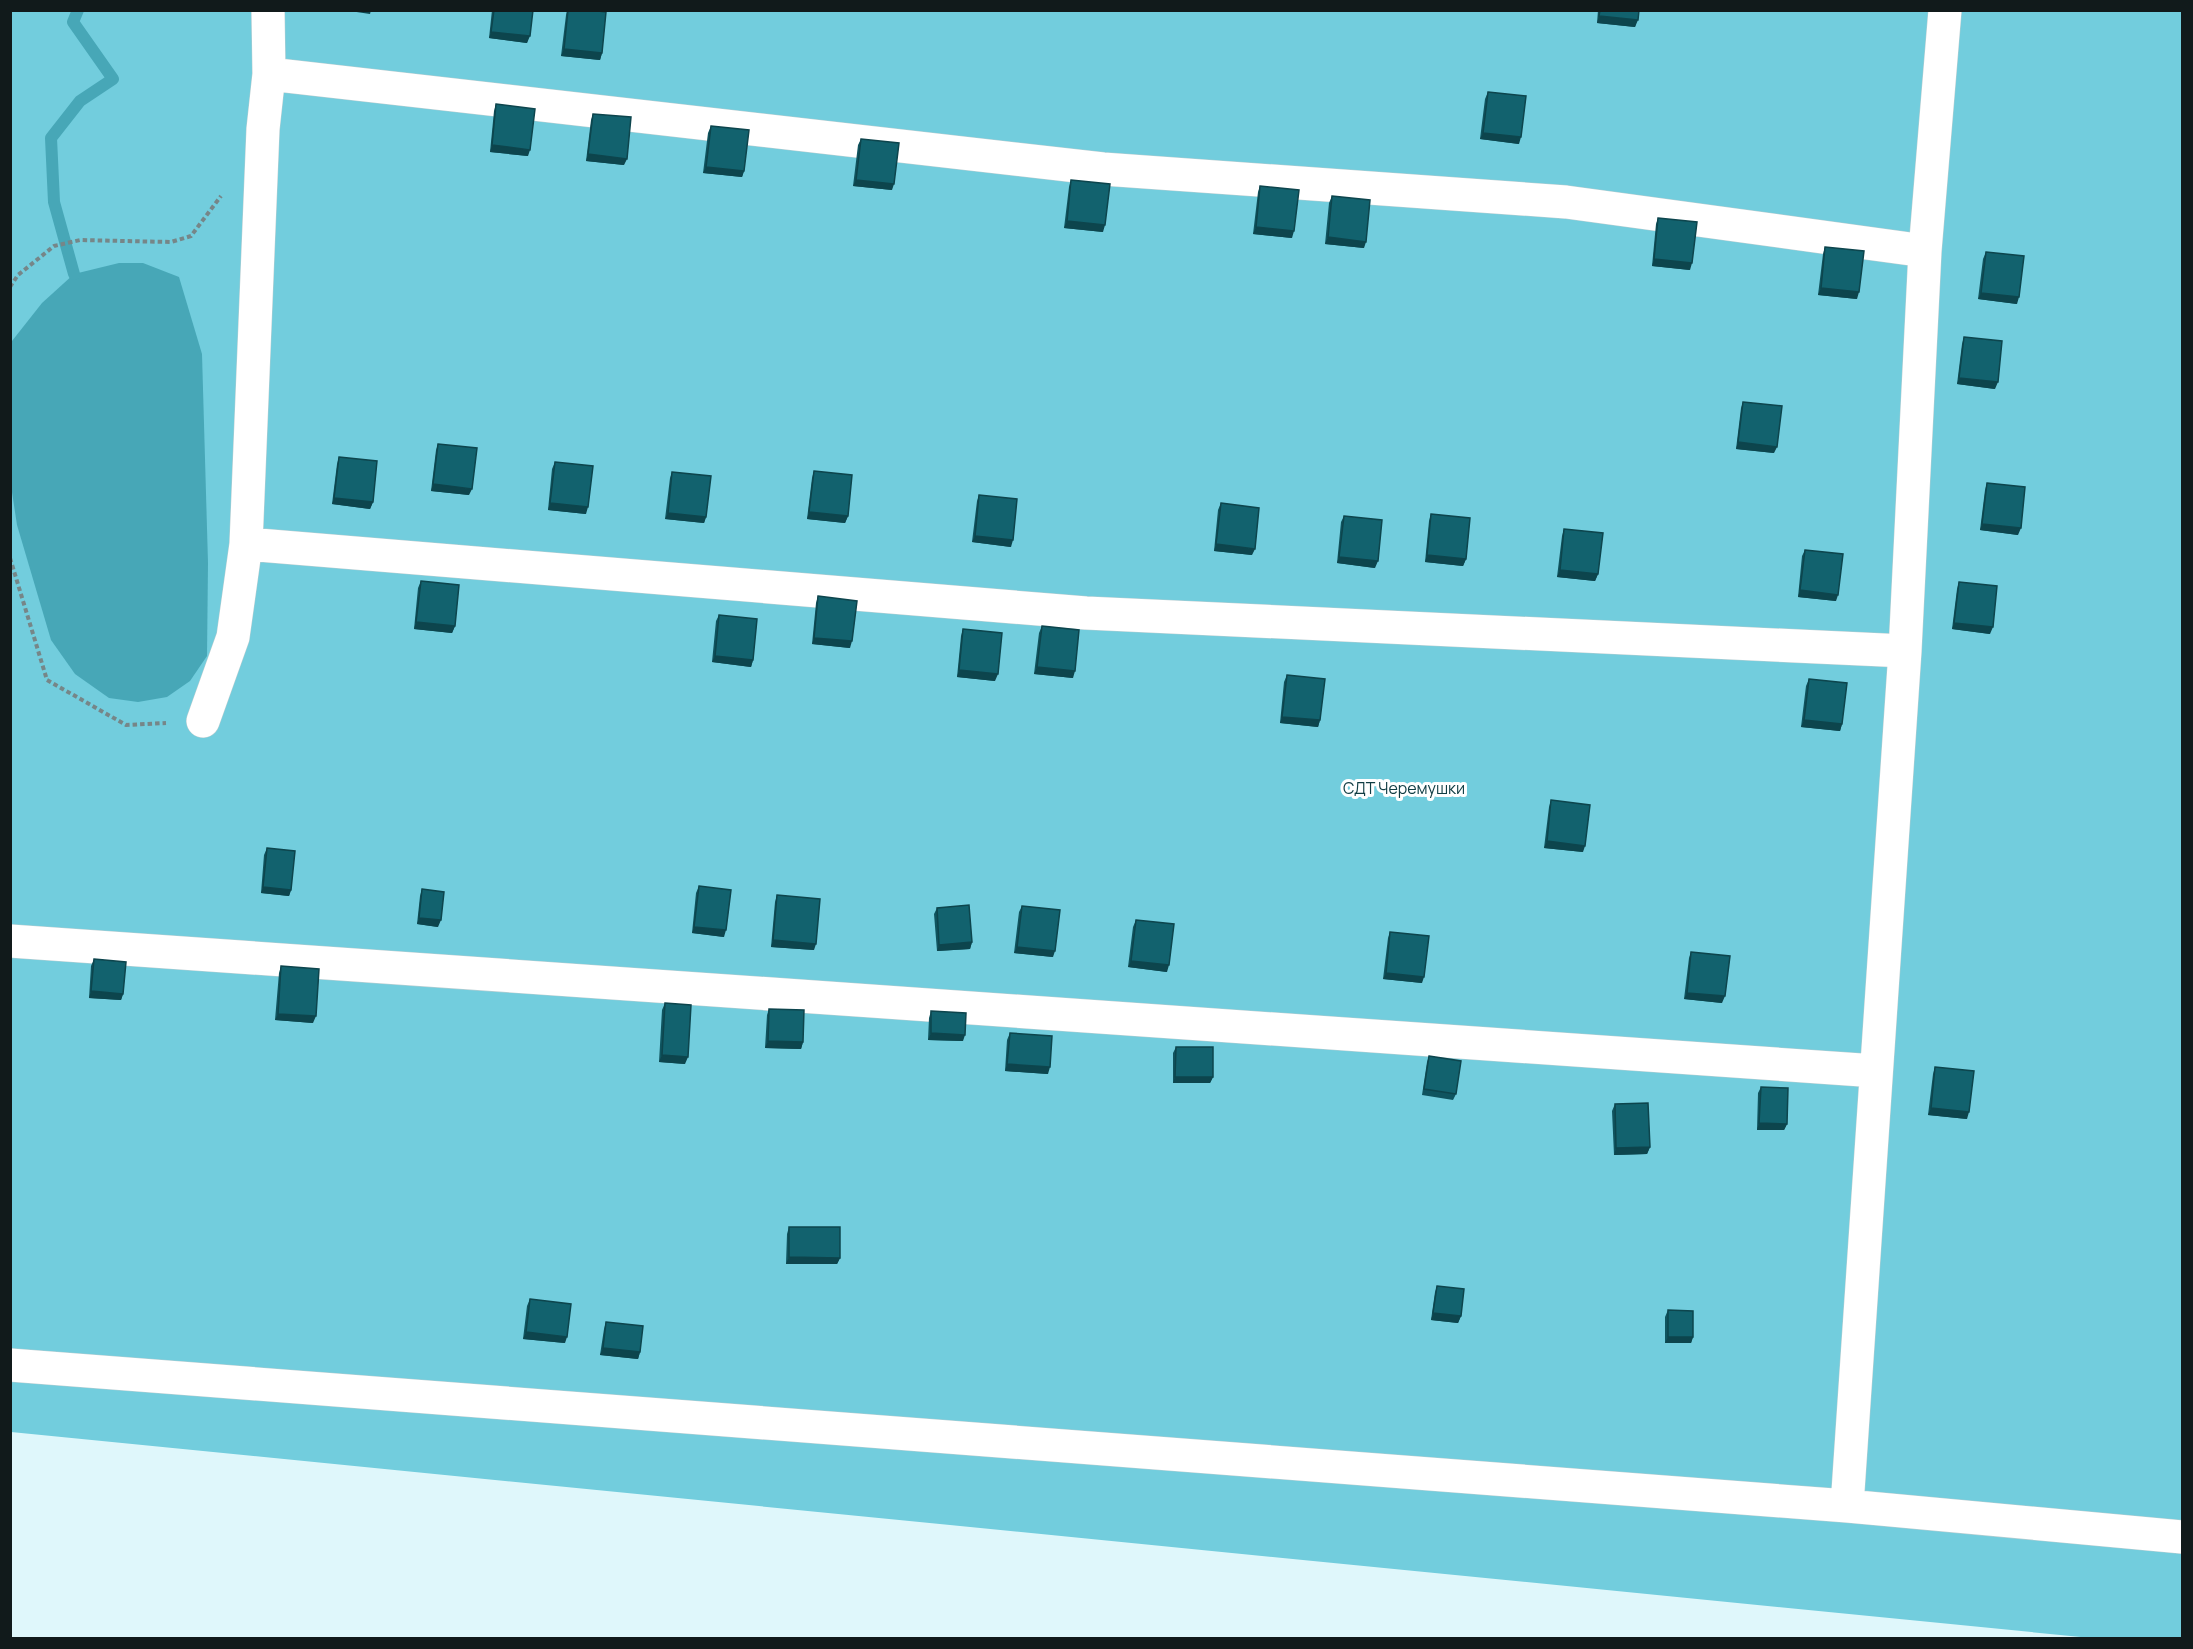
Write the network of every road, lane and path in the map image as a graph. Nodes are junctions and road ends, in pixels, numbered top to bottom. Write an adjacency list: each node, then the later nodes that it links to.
1 (268, 10): 3 (lane)
2 (1945, 10): 5 (lane)
3 (269, 74): 5 (lane); 7 (lane)
4 (226, 187): 6 (path)
5 (1925, 252): 9 (lane)
6 (10, 287)
7 (246, 544): 9 (lane); 10 (lane)
8 (10, 558): 10 (path)
9 (1905, 651): 12 (lane)
10 (203, 722)
11 (10, 941): 12 (lane)
12 (1876, 1071): 14 (lane)
13 (10, 1365): 14 (lane)
14 (1847, 1506): 15 (lane)
15 (2182, 1537)

